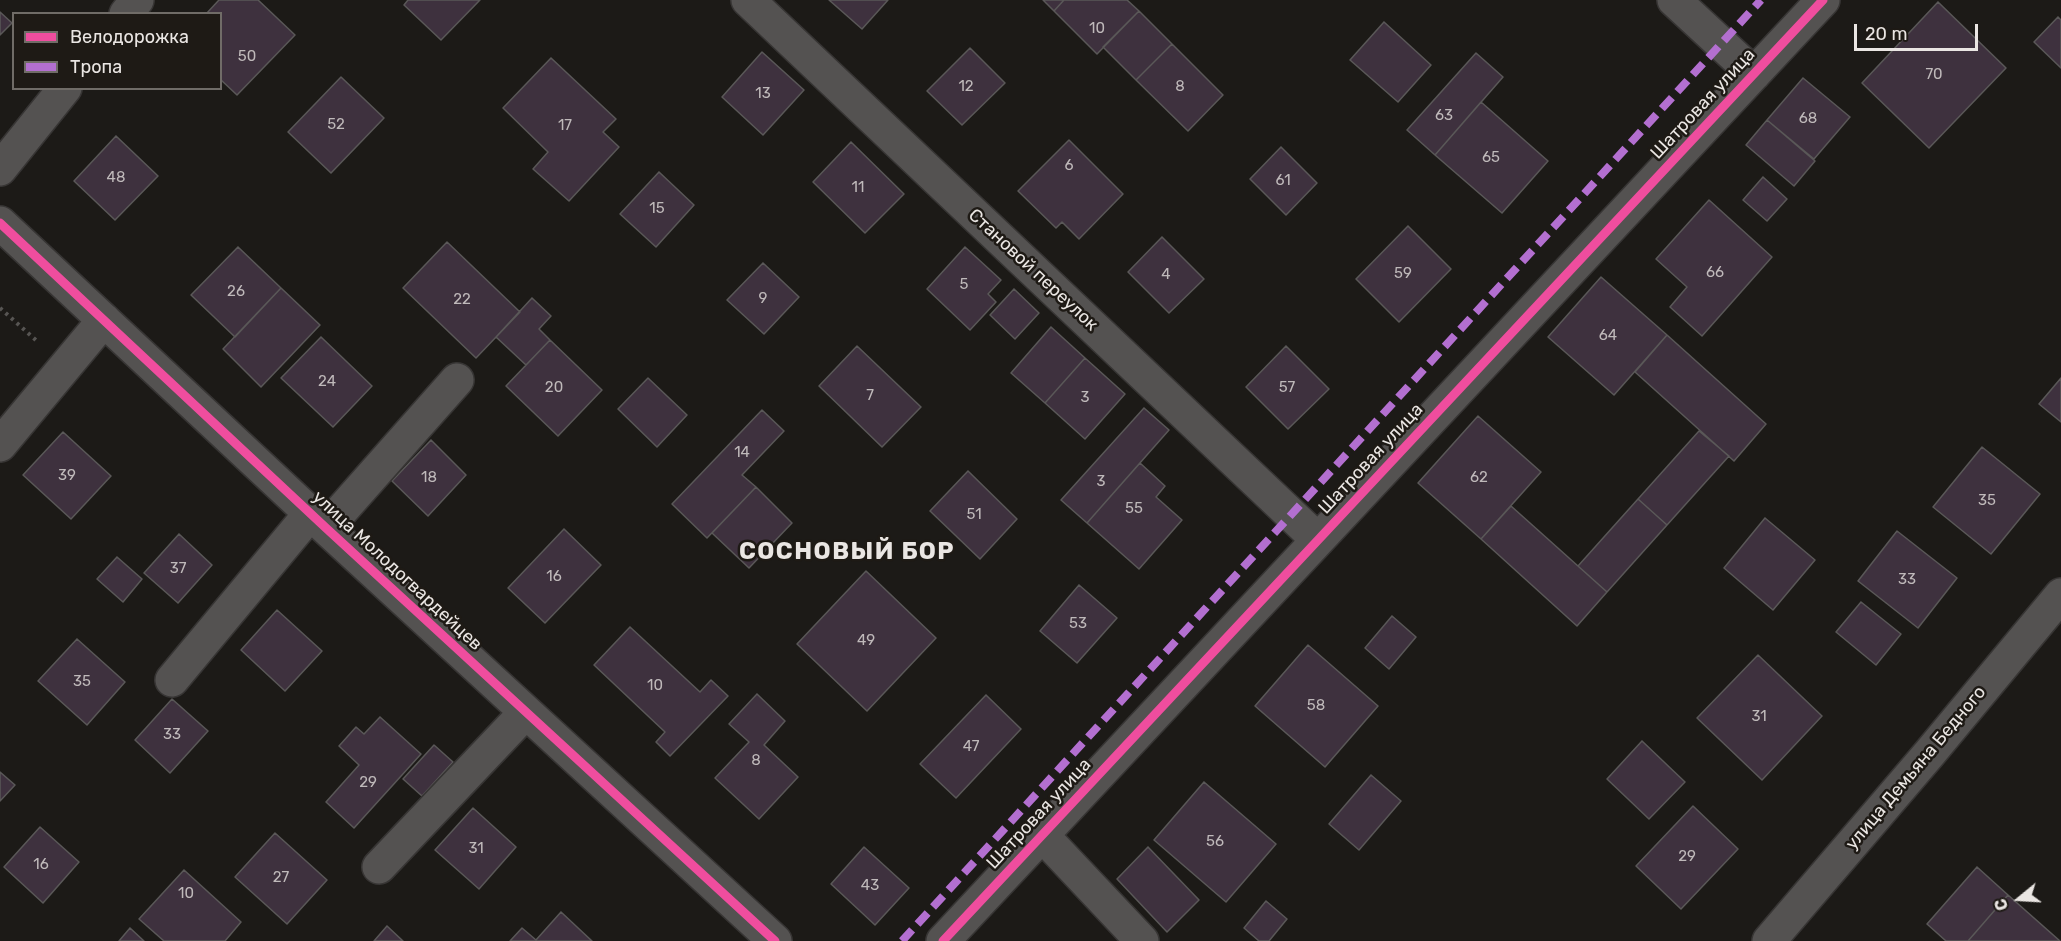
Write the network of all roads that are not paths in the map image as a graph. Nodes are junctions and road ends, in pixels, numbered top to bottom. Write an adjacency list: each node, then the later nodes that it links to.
1 (137, 0): 5 (street)
2 (748, 0): 14 (street, Становой переулок)
3 (1674, 0): 6 (street)
4 (1823, 0): 6 (street, Шатровая улица)
5 (128, 12)
6 (1754, 74): 14 (street, Шатровая улица)
7 (63, 90): 8 (street)
8 (0, 169)
9 (0, 223): 10 (street, улица Молодогвардейцев)
10 (104, 320): 12 (street); 13 (street, улица Молодогвардейцев)
11 (457, 380): 13 (street)
12 (0, 445)
13 (318, 521): 16 (street); 17 (street, улица Молодогвардейцев)
14 (1318, 540): 18 (street, Шатровая улица)
15 (2061, 595): 23 (street, улица Демьяна Бедного)
16 (172, 680)
17 (526, 712): 19 (street); 20 (street, улица Молодогвардейцев)
18 (1042, 835): 21 (street, Шатровая улица); 22 (street)
19 (379, 867)
20 (775, 941)
21 (943, 941)
22 (1142, 941)
23 (1769, 941)

